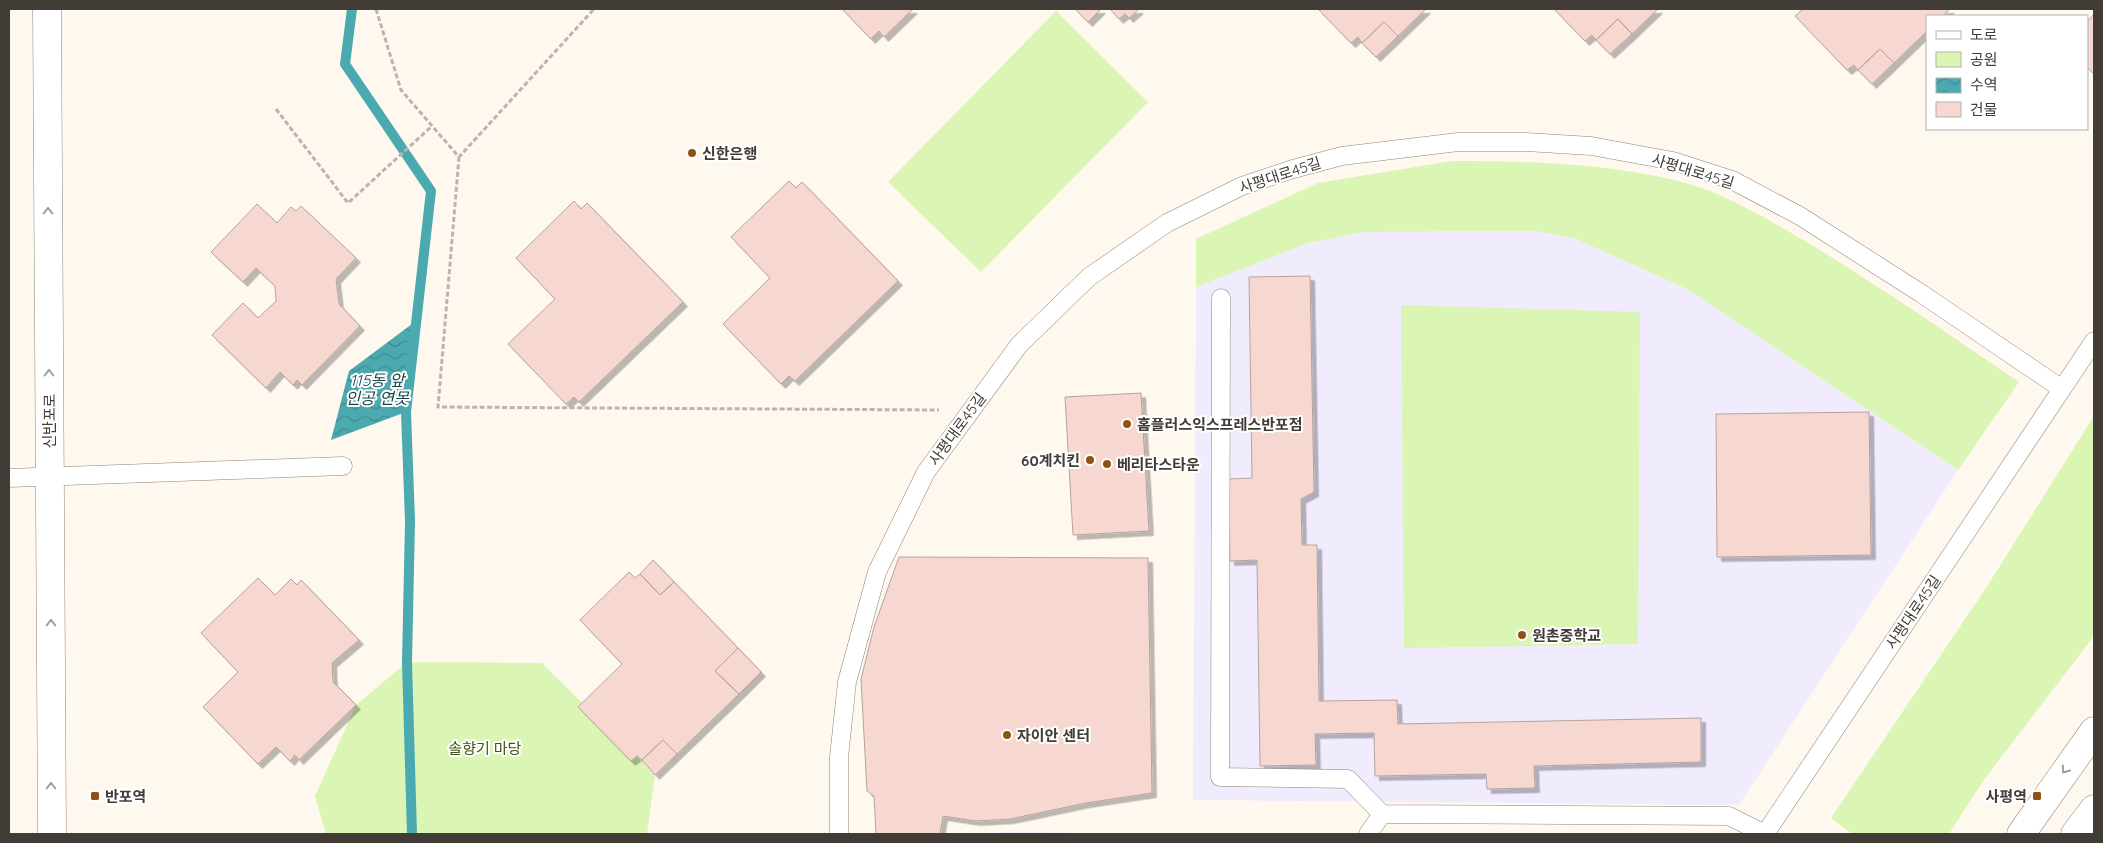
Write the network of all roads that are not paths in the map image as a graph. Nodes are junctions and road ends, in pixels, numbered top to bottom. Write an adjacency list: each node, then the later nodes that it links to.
1 (47, 9): 6 (main road, 신반포로, one-way to 1)
2 (1221, 298): 10 (lane)
3 (2094, 341): 4 (lane, 사평대로45길)
4 (2062, 389): 12 (lane, 사평대로45길); 14 (lane, 사평대로45길)
5 (343, 466): 6 (lane)
6 (50, 476): 7 (lane); 11 (main road, 신반포로, one-way to 6)
7 (9, 478)
8 (2094, 731): 15 (main road, one-way to 15)
9 (2094, 808): 16 (main road)
10 (1382, 814): 13 (lane); 14 (lane)
11 (52, 834)
12 (839, 834)
13 (1368, 834)
14 (1765, 834)
15 (2021, 834)
16 (2075, 834)

